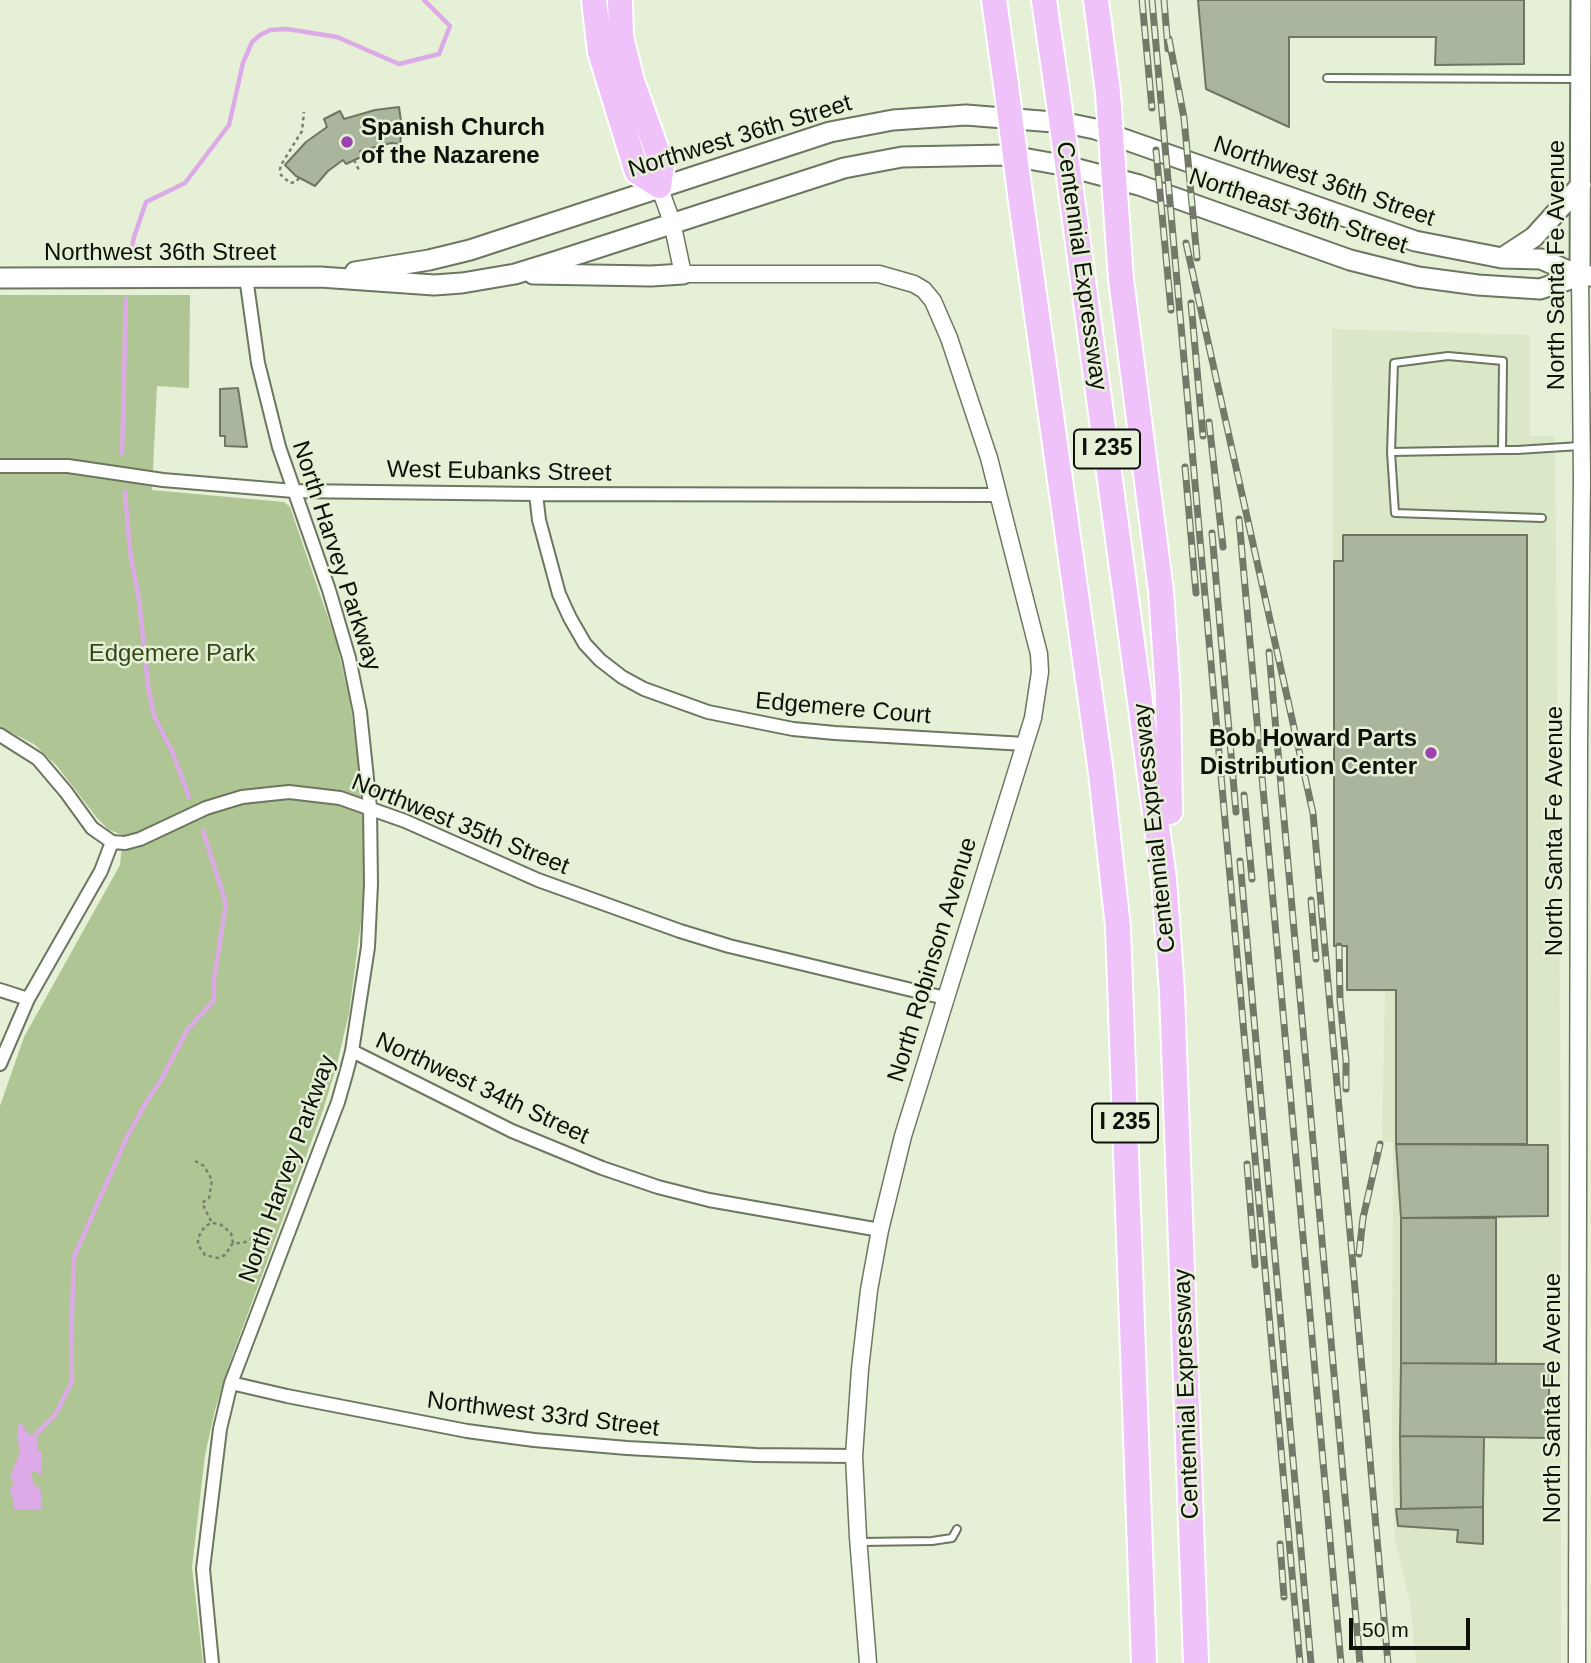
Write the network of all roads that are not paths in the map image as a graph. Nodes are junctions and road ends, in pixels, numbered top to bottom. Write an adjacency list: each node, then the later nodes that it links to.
1 (594, 0): 14 (highway)
2 (620, 0): 14 (highway)
3 (994, 0): 55 (highway, Centennial Expressway / I 235, bridge)
4 (1044, 0): 39 (highway, Centennial Expressway / I 235, bridge)
5 (1096, 0): 10 (highway)
6 (1581, 0): 7 (main road, North Santa Fe Avenue)
7 (1586, 32): 9 (main road, North Santa Fe Avenue)
8 (1327, 78): 9 (lane)
9 (1581, 79): 11 (main road, North Santa Fe Avenue)
10 (1111, 134): 12 (highway); 14 (main road, Northwest 36th Street); 16 (main road, Northwest 36th Street)
11 (1586, 157): 13 (main road, North Santa Fe Avenue)
12 (1114, 178): 15 (main road, Northwest 36th Street); 19 (main road, Northeast 36th Street); 39 (highway)
13 (1581, 185): 16 (main road); 19 (main road, North Santa Fe Avenue)
14 (659, 187): 15 (street); 21 (main road, Northwest 36th Street)
15 (672, 222): 17 (main road, Northwest 36th Street); 18 (street)
16 (1502, 258): 19 (main road, Northwest 36th Street)
17 (515, 274): 18 (main road); 21 (main road, Northwest 36th Street)
18 (682, 274): 29 (street, North Robinson Avenue)
19 (1586, 276): 23 (street, North Santa Fe Avenue)
20 (246, 277): 21 (main road, Northwest 36th Street); 22 (main road, Northwest 36th Street); 27 (street, North Harvey Parkway)
21 (320, 277)
22 (0, 278)
23 (1582, 446): 24 (lane); 30 (street, North Santa Fe Avenue)
24 (1502, 450): 25 (lane); 25 (lane)
25 (1391, 452): 31 (lane)
26 (0, 466): 27 (street, West Eubanks Street)
27 (294, 491): 28 (street, West Eubanks Street); 34 (street, North Harvey Parkway)
28 (536, 494): 29 (street, West Eubanks Street); 33 (street, Edgemere Court)
29 (999, 495): 33 (street, North Robinson Avenue)
30 (1586, 505): 36 (street, North Santa Fe Avenue)
31 (1542, 518)
32 (0, 735): 35 (street)
33 (1024, 744): 40 (street, North Robinson Avenue)
34 (370, 807): 35 (street, Northwest 35th Street); 40 (street, Northwest 35th Street); 42 (street, North Harvey Parkway)
35 (112, 842): 41 (street)
36 (1585, 863): 37 (street, North Santa Fe Avenue)
37 (1585, 989): 44 (street, North Santa Fe Avenue)
38 (0, 990): 41 (street)
39 (1172, 992): 56 (highway, Centennial Expressway / I 235)
40 (945, 998): 45 (street, North Robinson Avenue)
41 (28, 999): 43 (street)
42 (352, 1051): 45 (street, Northwest 34th Street); 47 (street, North Harvey Parkway)
43 (0, 1064)
44 (1585, 1065): 46 (street, North Santa Fe Avenue)
45 (880, 1230): 49 (street, North Robinson Avenue)
46 (1584, 1316): 48 (street, North Santa Fe Avenue)
47 (232, 1383): 49 (street, Northwest 33rd Street); 53 (street, North Harvey Parkway)
48 (1584, 1430): 50 (street, North Santa Fe Avenue)
49 (854, 1456): 52 (street, North Robinson Avenue)
50 (1584, 1508): 57 (street, North Santa Fe Avenue)
51 (957, 1529): 52 (lane)
52 (858, 1542): 54 (street, North Robinson Avenue)
53 (212, 1663)
54 (869, 1663)
55 (1144, 1663)
56 (1196, 1663)
57 (1577, 1663)

